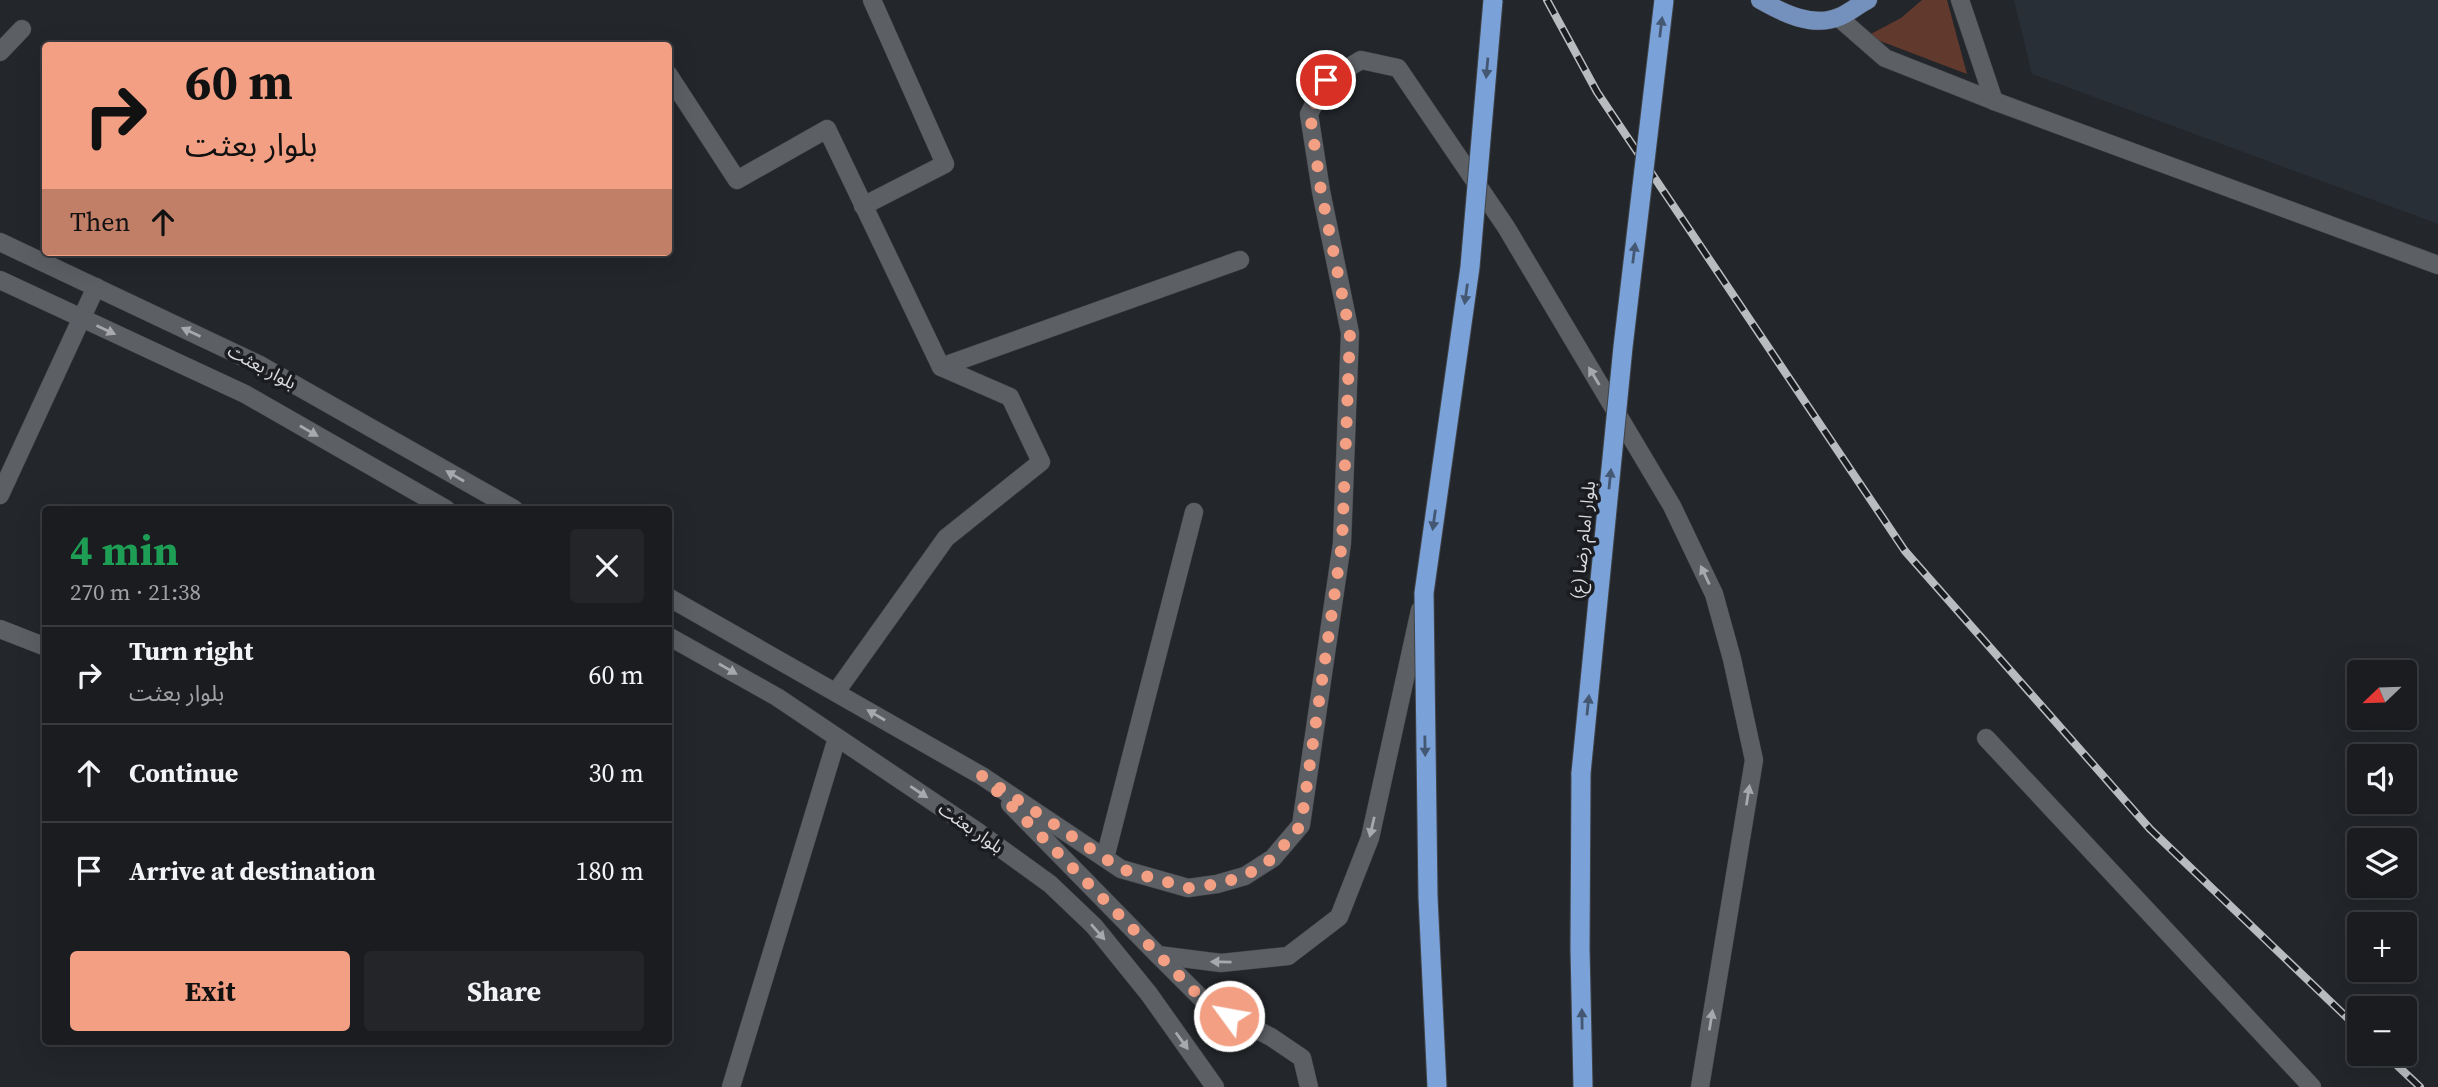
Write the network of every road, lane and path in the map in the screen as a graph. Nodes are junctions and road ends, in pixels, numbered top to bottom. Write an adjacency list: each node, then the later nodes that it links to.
1 (872, 0): 12 (street)
2 (1493, 0): 24 (highway, one-way to 24, bridge)
3 (1664, 0): 39 (highway, بلوار امام رضا (ع), one-way to 3, bridge)
4 (1760, 0): 7 (main road)
5 (1868, 0): 7 (main road)
6 (1960, 0): 11 (street)
7 (1838, 18): 11 (street)
8 (22, 29): 9 (street)
9 (0, 52)
10 (672, 81): 12 (street)
11 (1994, 101): 15 (street)
12 (863, 206): 19 (street)
13 (0, 243): 17 (street, بلوار بعثت)
14 (1240, 260): 19 (street)
15 (2438, 265)
16 (0, 280): 18 (street, بلوار بعثت)
17 (96, 288): 18 (street); 22 (street, بلوار بعثت, one-way to 17)
18 (82, 318): 20 (street); 21 (street, بلوار بعثت, one-way to 21)
19 (941, 367): 29 (street)
20 (0, 495)
21 (441, 506)
22 (509, 506)
23 (1194, 512): 33 (street)
24 (1424, 593): 34 (street, one-way to 34); 38 (highway, one-way to 38, bridge)
25 (672, 599): 29 (street)
26 (0, 629): 28 (street)
27 (672, 638): 30 (street, بلوار بعثت, one-way to 30)
28 (42, 645)
29 (836, 692): 32 (street, one-way to 29)
30 (837, 737): 35 (street); 36 (street, بلوار بعثت, one-way to 36)
31 (1986, 738): 41 (street)
32 (982, 776): 33 (street); 34 (street)
33 (1105, 858): 40 (street, one-way to 33)
34 (1157, 955): 37 (street)
35 (732, 1087)
36 (1215, 1087)
37 (1309, 1087)
38 (1437, 1087)
39 (1583, 1087)
40 (1700, 1087)
41 (2312, 1087)

